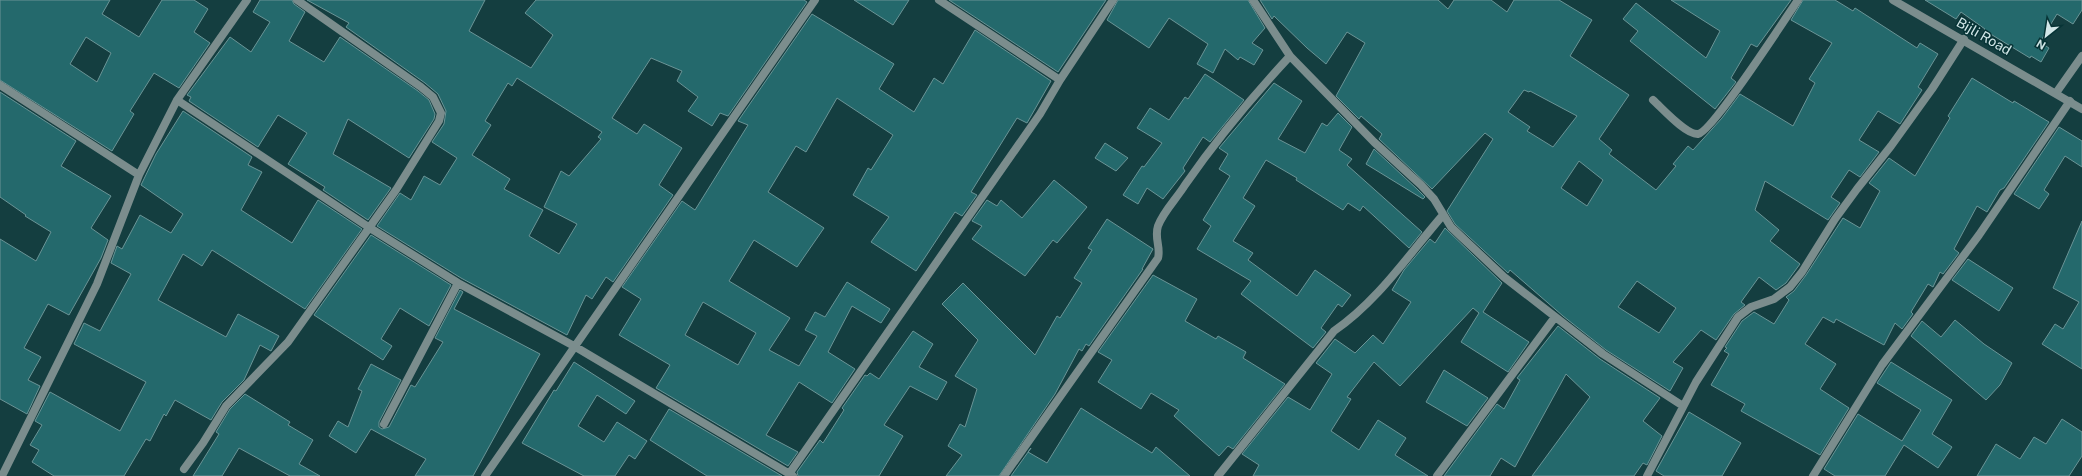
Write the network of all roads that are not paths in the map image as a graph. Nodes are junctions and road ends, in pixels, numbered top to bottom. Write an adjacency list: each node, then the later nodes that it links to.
1 (247, 0): 15 (street)
2 (297, 0): 21 (street)
3 (815, 0): 24 (street)
4 (939, 0): 12 (street)
5 (1113, 0): 12 (street)
6 (1253, 0): 10 (street)
7 (1798, 0): 16 (street)
8 (1893, 0): 9 (street, Bijli Road)
9 (1964, 39): 14 (street, Bijli Road); 25 (street)
10 (1290, 56): 20 (street); 31 (street)
11 (2082, 56): 14 (street)
12 (1060, 80): 28 (street)
13 (0, 85): 19 (street)
14 (2056, 93): 17 (street, Bijli Road)
15 (177, 100): 19 (street); 21 (street)
16 (1653, 100)
17 (2070, 101): 18 (street, Bijli Road); 35 (street)
18 (2082, 109)
19 (139, 175): 29 (street)
20 (1443, 215): 23 (street); 32 (street)
21 (370, 228): 22 (street); 27 (street)
22 (458, 283): 24 (street); 26 (street)
23 (1555, 317): 25 (street); 33 (street)
24 (574, 346): 28 (street); 30 (street)
25 (1683, 406): 34 (street)
26 (384, 424)
27 (184, 469)
28 (791, 475)
29 (2, 476)
30 (485, 476)
31 (1004, 476)
32 (1218, 476)
33 (1437, 476)
34 (1647, 476)
35 (1813, 476)

